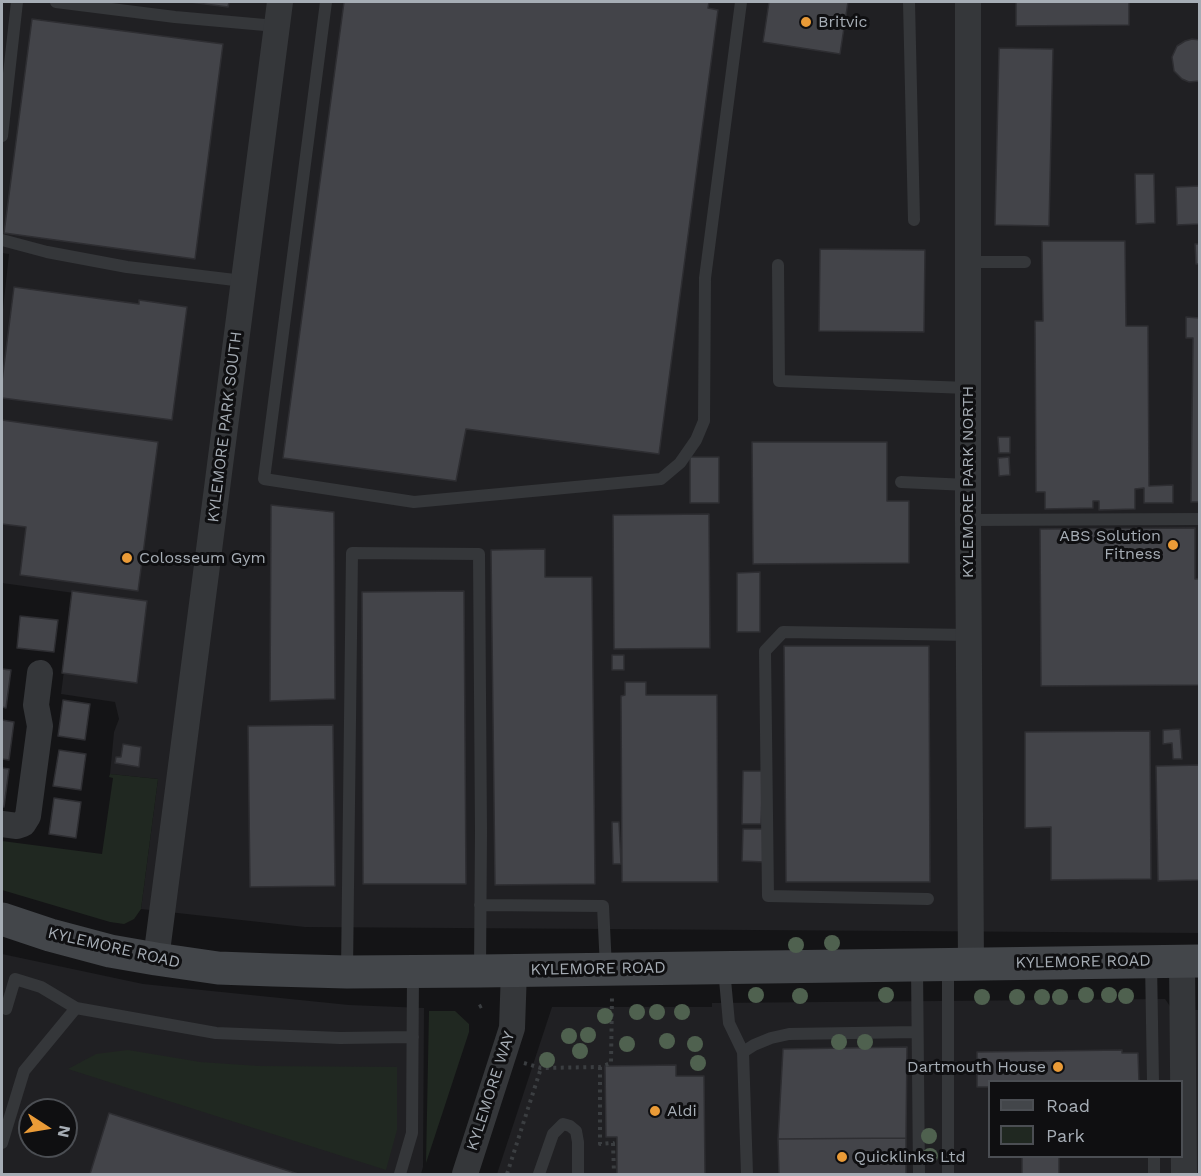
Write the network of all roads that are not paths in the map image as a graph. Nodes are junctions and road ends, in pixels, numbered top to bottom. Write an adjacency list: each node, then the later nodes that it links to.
1 (17, 2): 8 (lane)
2 (56, 2): 7 (lane)
3 (326, 2): 4 (lane)
4 (741, 2)
5 (909, 2): 9 (lane)
6 (968, 2): 11 (street, KYLEMORE PARK NORTH)
7 (278, 14): 14 (street, KYLEMORE PARK SOUTH)
8 (2, 136)
9 (914, 220)
10 (2, 240): 14 (lane)
11 (968, 262): 12 (lane); 15 (street, KYLEMORE PARK NORTH)
12 (1025, 262)
13 (778, 265): 15 (lane)
14 (243, 281): 26 (street, KYLEMORE PARK SOUTH)
15 (968, 388): 17 (street, KYLEMORE PARK NORTH)
16 (901, 482): 17 (lane)
17 (968, 485): 19 (street, KYLEMORE PARK NORTH)
18 (1200, 519): 19 (lane)
19 (968, 520): 20 (street, KYLEMORE PARK NORTH)
20 (969, 635): 23 (lane); 28 (street, KYLEMORE PARK NORTH)
21 (40, 673): 22 (street)
22 (2, 824)
23 (928, 899)
24 (480, 905): 30 (lane); 32 (lane); 33 (lane)
25 (2, 919): 26 (main road, KYLEMORE ROAD)
26 (156, 959): 33 (main road, KYLEMORE ROAD)
27 (1177, 961): 28 (main road, KYLEMORE ROAD); 40 (street); 41 (lane)
28 (945, 964): 29 (main road, KYLEMORE ROAD); 37 (lane); 50 (lane)
29 (724, 968): 30 (main road, KYLEMORE ROAD); 39 (lane)
30 (609, 969): 31 (main road, KYLEMORE ROAD)
31 (514, 970): 32 (main road, KYLEMORE ROAD); 45 (street, KYLEMORE WAY)
32 (480, 971): 34 (main road, KYLEMORE ROAD)
33 (347, 972): 34 (main road, KYLEMORE ROAD)
34 (413, 972): 38 (lane)
35 (6, 1008): 36 (lane)
36 (76, 1008): 38 (lane); 42 (lane)
37 (917, 1032): 39 (lane); 49 (lane)
38 (413, 1036): 44 (lane)
39 (743, 1052): 48 (lane)
40 (1191, 1079): 52 (street)
41 (1153, 1080)
42 (2, 1143)
43 (1154, 1158): 51 (lane)
44 (400, 1174)
45 (465, 1174)
46 (538, 1174): 47 (lane)
47 (578, 1174)
48 (747, 1174)
49 (919, 1174)
50 (948, 1174)
51 (1154, 1174)
52 (1184, 1174)

